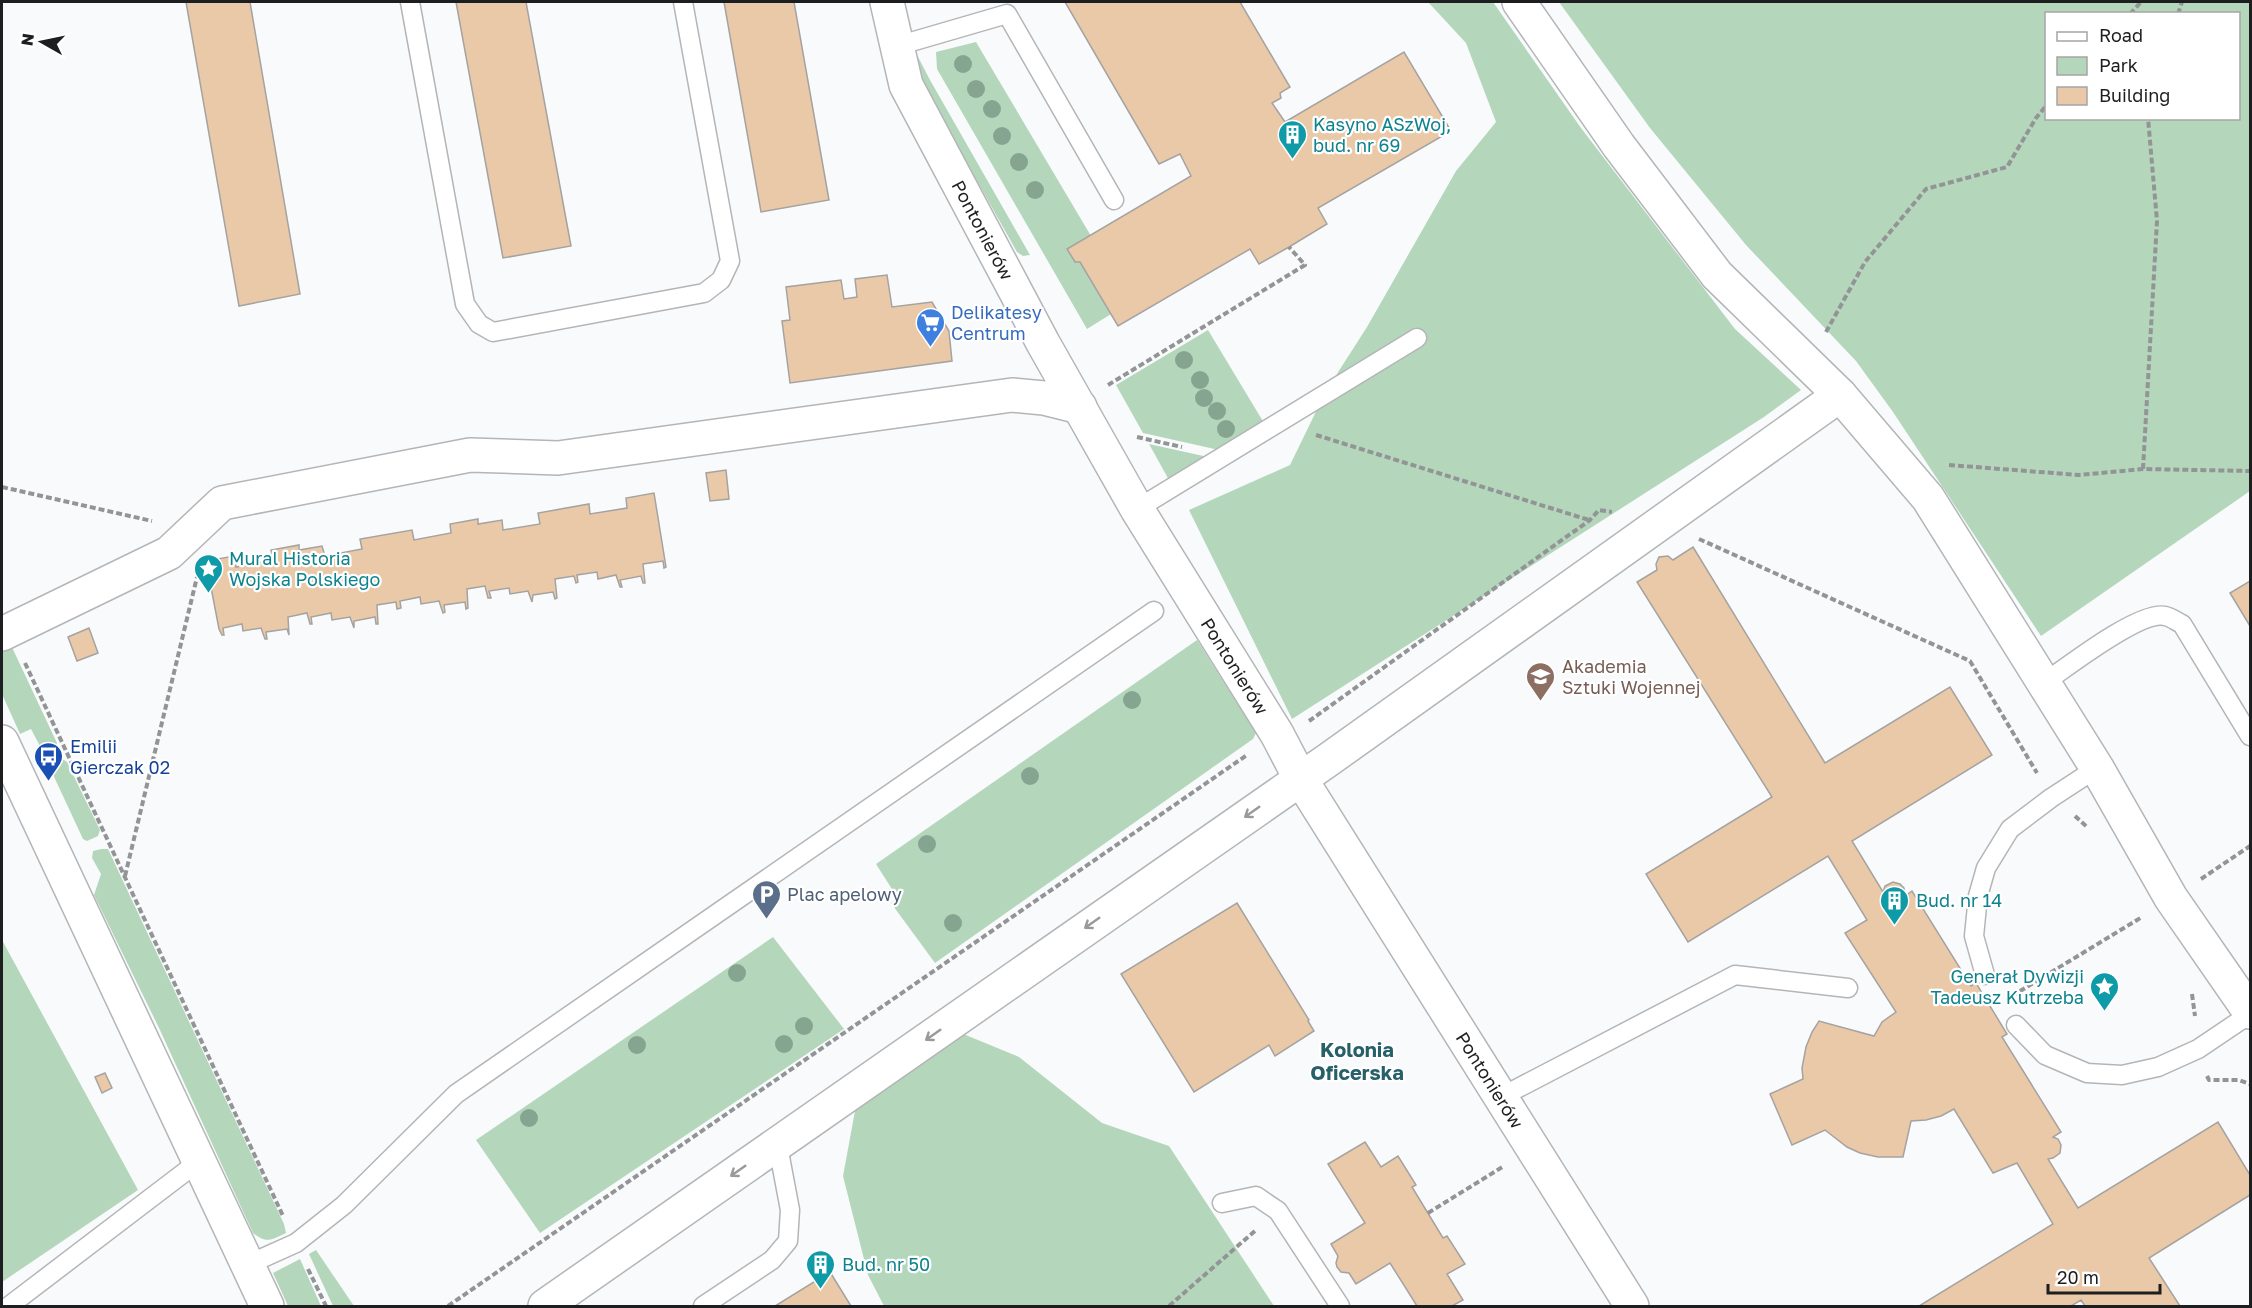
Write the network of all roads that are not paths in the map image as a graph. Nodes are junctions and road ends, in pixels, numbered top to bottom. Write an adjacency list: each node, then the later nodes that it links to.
1 (410, 2): 2 (lane)
2 (683, 2)
3 (887, 2): 6 (street, Pontonierów)
4 (1519, 2): 11 (street)
5 (1010, 8): 6 (lane); 7 (lane)
6 (897, 46): 9 (street, Pontonierów)
7 (1114, 200)
8 (1417, 338): 13 (lane)
9 (1043, 343): 10 (street); 12 (street, Pontonierów)
10 (1012, 395): 12 (street); 15 (street)
11 (1840, 395): 16 (street); 20 (street)
12 (1080, 407): 13 (street, Pontonierów)
13 (1137, 509): 20 (street, Pontonierów)
14 (1154, 611): 29 (lane)
15 (5, 632)
16 (2044, 683): 17 (lane); 19 (street)
17 (2250, 736)
18 (2, 742): 27 (street)
19 (2097, 768): 21 (lane); 23 (street)
20 (1300, 778): 25 (street, Pontonierów); 26 (street, one-way to 26)
21 (1985, 975)
22 (1848, 988): 25 (lane)
23 (2250, 1013): 24 (lane)
24 (2016, 1025)
25 (1500, 1097): 35 (street, Pontonierów)
26 (772, 1148): 32 (street, one-way to 32); 33 (lane)
27 (198, 1162): 29 (street); 30 (lane)
28 (1222, 1203): 34 (lane)
29 (247, 1265): 31 (street)
30 (9, 1306)
31 (267, 1306)
32 (545, 1306)
33 (703, 1306)
34 (1340, 1306)
35 (1632, 1306)

